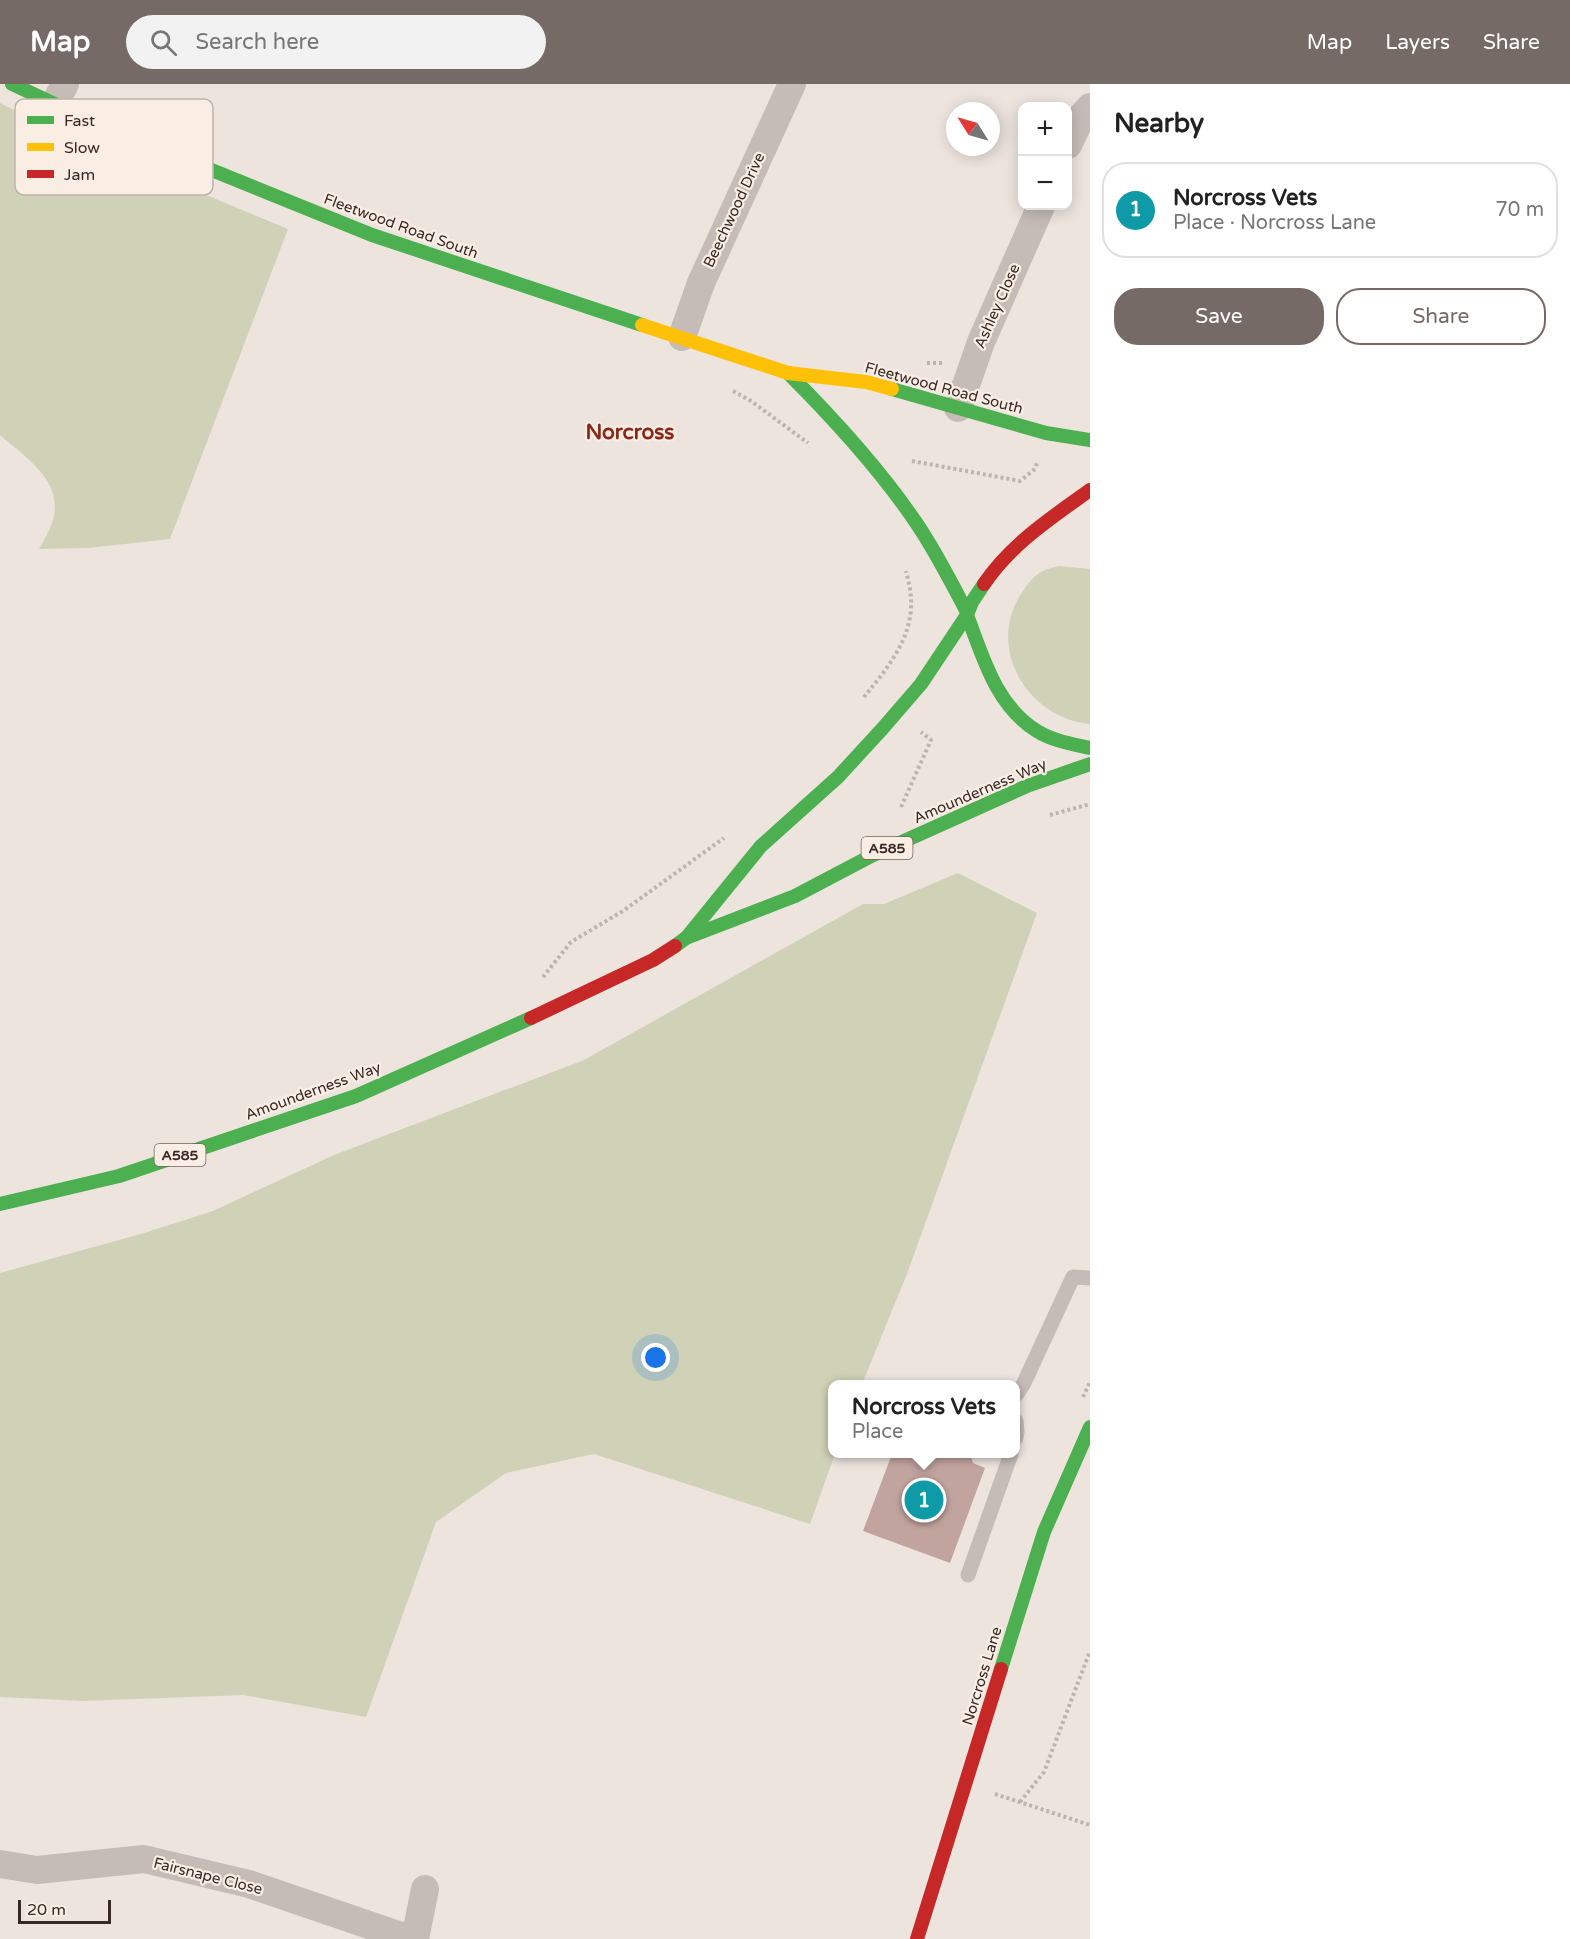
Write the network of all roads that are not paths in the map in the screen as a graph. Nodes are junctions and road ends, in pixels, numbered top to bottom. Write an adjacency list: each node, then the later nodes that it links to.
1 (12, 84): 3 (main road, Fleetwood Road South)
2 (792, 84): 8 (street, Beechwood Drive)
3 (60, 94)
4 (1090, 107): 5 (street)
5 (1072, 137)
6 (213, 171): 8 (main road, Fleetwood Road South)
7 (1039, 210): 10 (street, Ashley Close)
8 (682, 337): 9 (main road, Fleetwood Road South)
9 (788, 373): 10 (main road, Fleetwood Road South); 13 (main road, Fleetwood Road South)
10 (958, 408): 11 (main road, Fleetwood Road South)
11 (1090, 440)
12 (1090, 490): 13 (main road, A585)
13 (967, 614): 14 (main road, Fleetwood Road South); 16 (main road, Amounderness Way / A585)
14 (1090, 748)
15 (1090, 764): 16 (main road, Amounderness Way / A585)
16 (686, 938): 17 (main road, Amounderness Way / A585)
17 (0, 1204)
18 (1090, 1278): 19 (lane)
19 (1020, 1389)
20 (1090, 1427): 27 (main road, Norcross Lane)
21 (1010, 1458): 22 (lane)
22 (968, 1575)
23 (0, 1864): 25 (street, Fairsnape Close)
24 (424, 1889): 26 (street)
25 (410, 1939)
26 (415, 1939)
27 (916, 1939)

